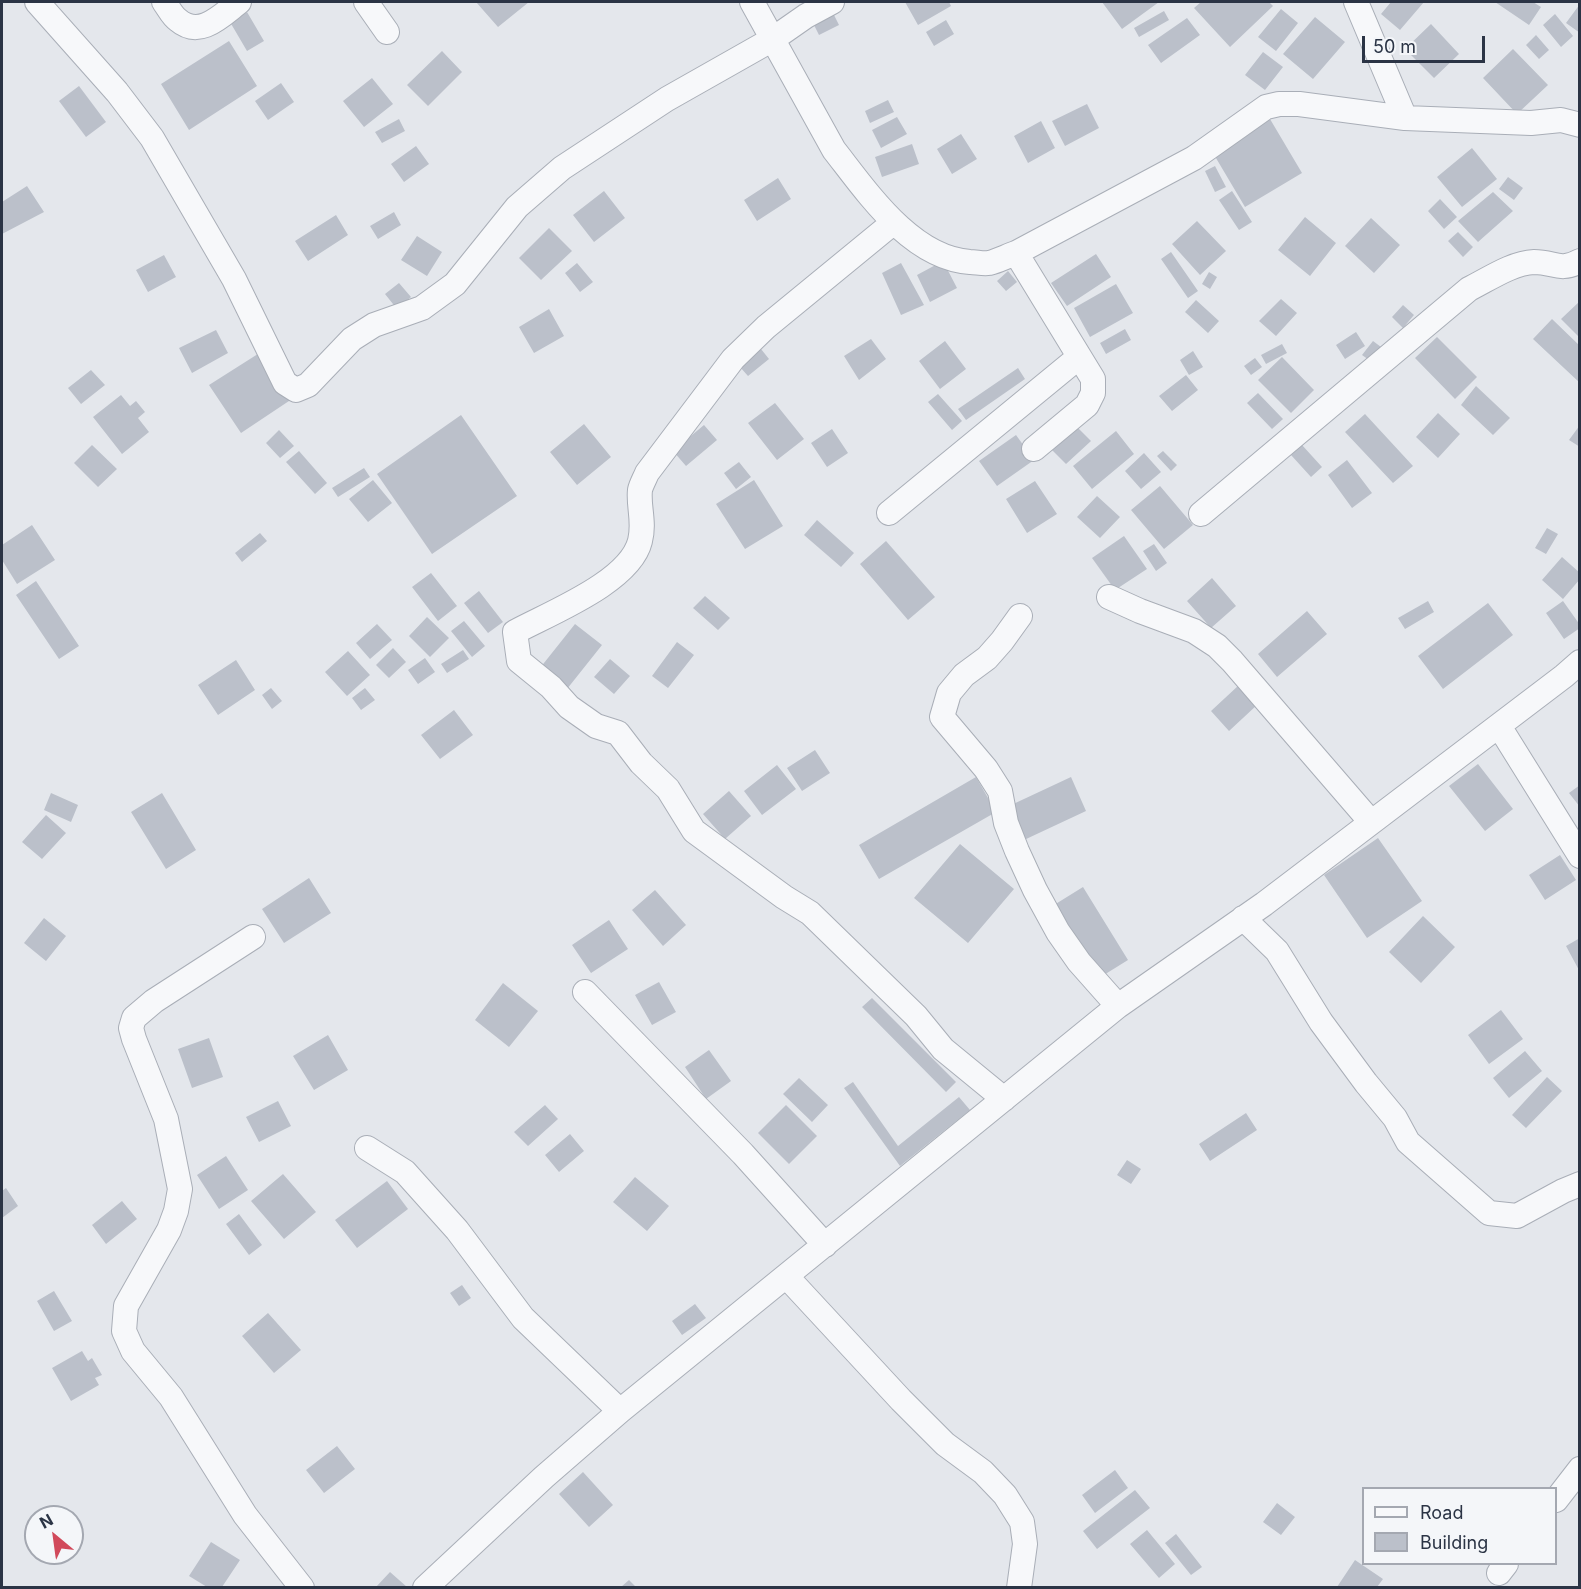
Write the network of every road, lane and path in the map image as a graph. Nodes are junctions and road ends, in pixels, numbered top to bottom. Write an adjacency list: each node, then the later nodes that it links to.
1 (37, 2): 9 (street)
2 (164, 2): 3 (street)
3 (239, 2)
4 (366, 2): 8 (street)
5 (752, 2): 9 (street)
6 (832, 2): 9 (street)
7 (1356, 2): 10 (street)
8 (387, 32)
9 (773, 39): 12 (street)
10 (1405, 118): 11 (street); 13 (street)
11 (1580, 124)
12 (894, 222): 13 (street); 29 (street)
13 (1016, 254): 15 (street)
14 (1580, 261): 18 (street)
15 (1079, 357): 16 (street); 17 (street)
16 (1034, 449)
17 (888, 513)
18 (1202, 514)
19 (1109, 597): 23 (street)
20 (1020, 616): 28 (street)
21 (1580, 663): 22 (street)
22 (1498, 726): 23 (street); 24 (street)
23 (1371, 822): 25 (street)
24 (1580, 856)
25 (1243, 918): 28 (street); 31 (street)
26 (252, 937): 37 (street)
27 (585, 992): 32 (street)
28 (1118, 1006): 29 (street)
29 (1004, 1099): 32 (street)
30 (367, 1148): 34 (street)
31 (1580, 1184)
32 (825, 1245): 33 (street)
33 (787, 1276): 34 (street); 39 (street)
34 (620, 1411): 38 (street)
35 (1580, 1469): 36 (street)
36 (1557, 1499)
37 (302, 1587)
38 (425, 1587)
39 (1018, 1587)

